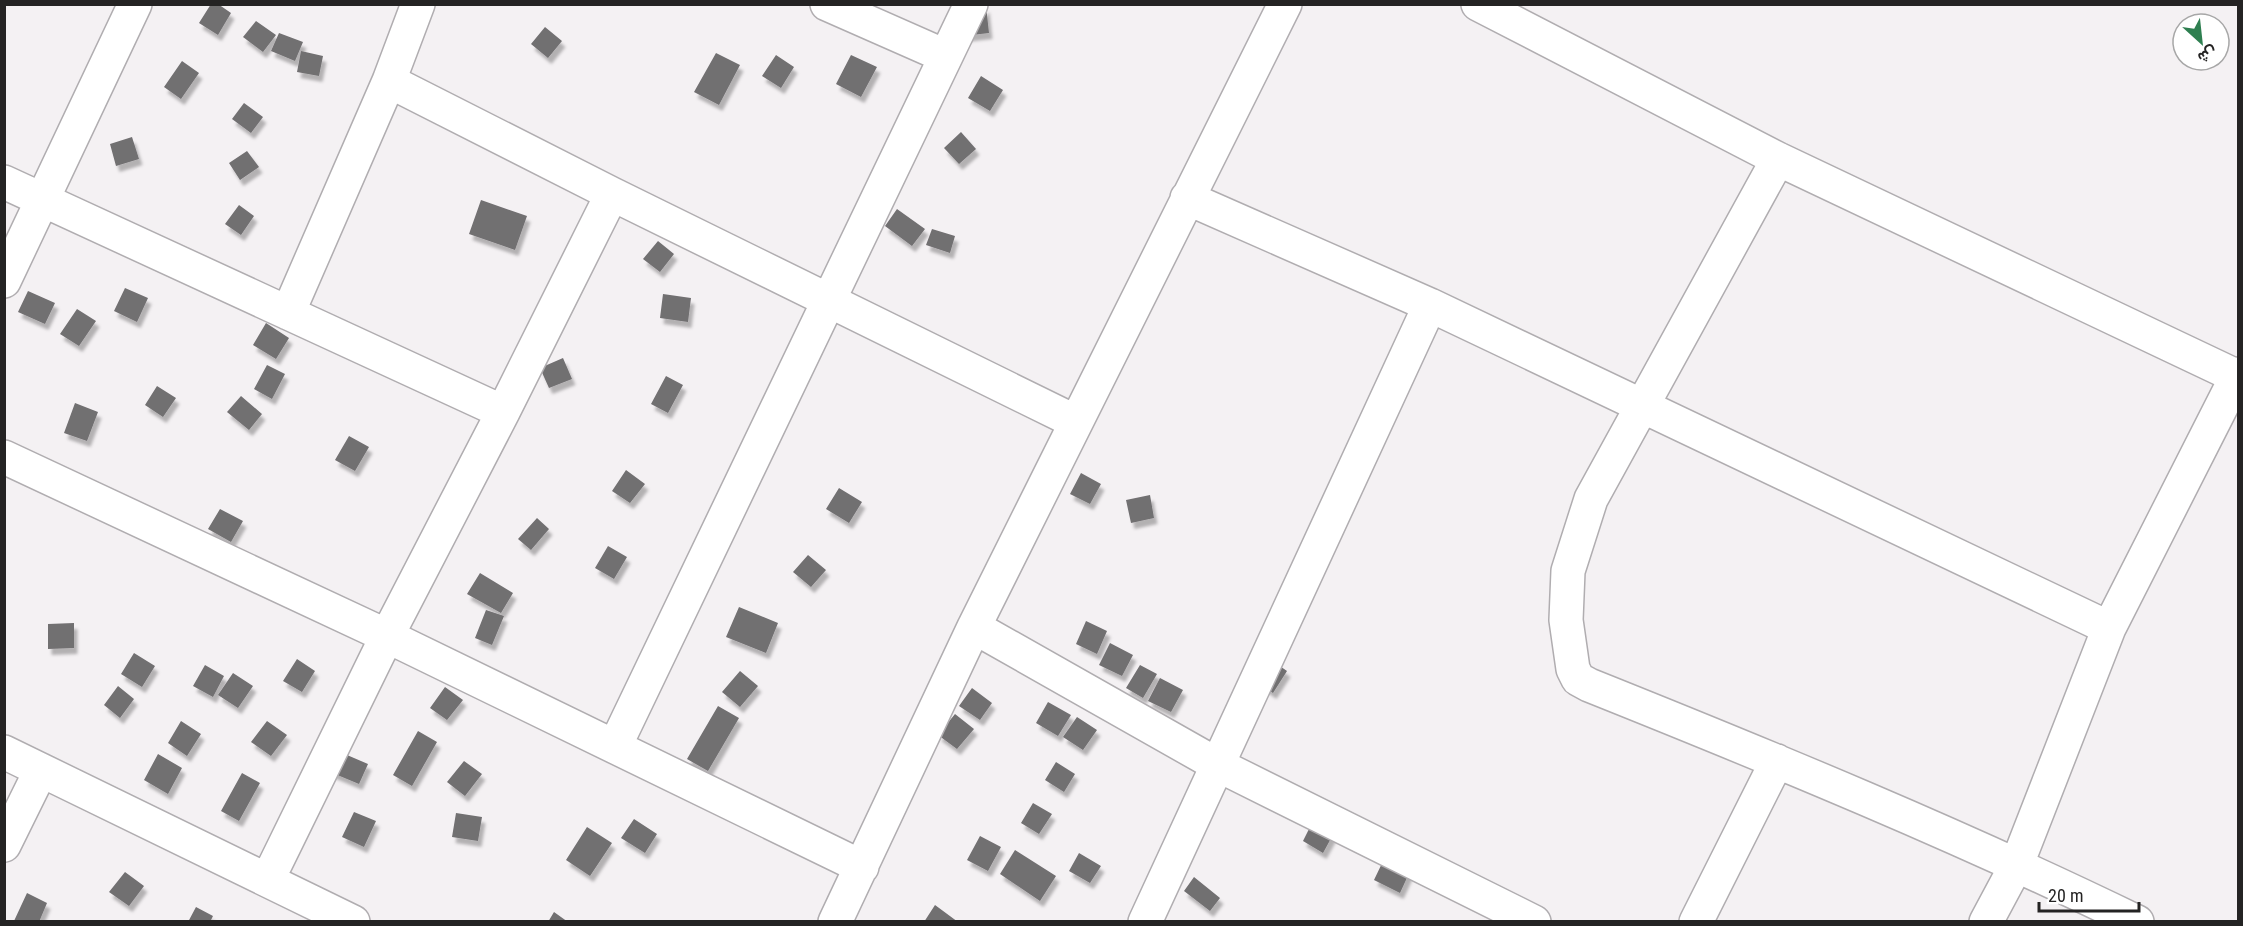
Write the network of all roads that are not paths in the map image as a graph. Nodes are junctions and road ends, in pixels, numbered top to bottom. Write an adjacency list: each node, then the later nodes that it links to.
1 (135, 4): 13 (street)
2 (418, 4): 8 (street)
3 (827, 4): 7 (street)
4 (971, 4): 7 (street)
5 (1286, 4): 12 (street)
6 (1478, 4): 9 (street)
7 (945, 56): 15 (street)
8 (389, 81): 11 (street); 17 (street)
9 (1778, 159): 18 (street); 19 (street)
10 (4, 182): 13 (street)
11 (612, 194): 15 (street); 20 (street)
12 (1187, 198): 16 (street); 21 (street)
13 (42, 200): 14 (street); 17 (street)
14 (4, 281)
15 (828, 300): 21 (street); 26 (street)
16 (1430, 305): 19 (street); 29 (street)
17 (288, 313): 20 (street)
18 (2238, 376): 24 (street)
19 (1642, 407): 24 (street); 28 (street)
20 (503, 412): 25 (street)
21 (1076, 422): 23 (street)
22 (4, 457): 25 (street)
23 (974, 627): 29 (street); 33 (street)
24 (2109, 628): 32 (street)
25 (387, 636): 26 (street); 34 (street)
26 (615, 746): 33 (street)
27 (4, 752): 30 (street)
28 (1777, 761): 32 (street); 39 (street)
29 (1216, 764): 37 (street); 38 (street)
30 (41, 770): 31 (street); 34 (street)
31 (4, 845)
32 (2017, 864): 40 (street); 41 (street)
33 (862, 867): 36 (street)
34 (268, 879): 35 (street)
35 (353, 921)
36 (834, 921)
37 (1145, 921)
38 (1534, 921)
39 (1696, 921)
40 (1986, 921)
41 (2137, 921)

